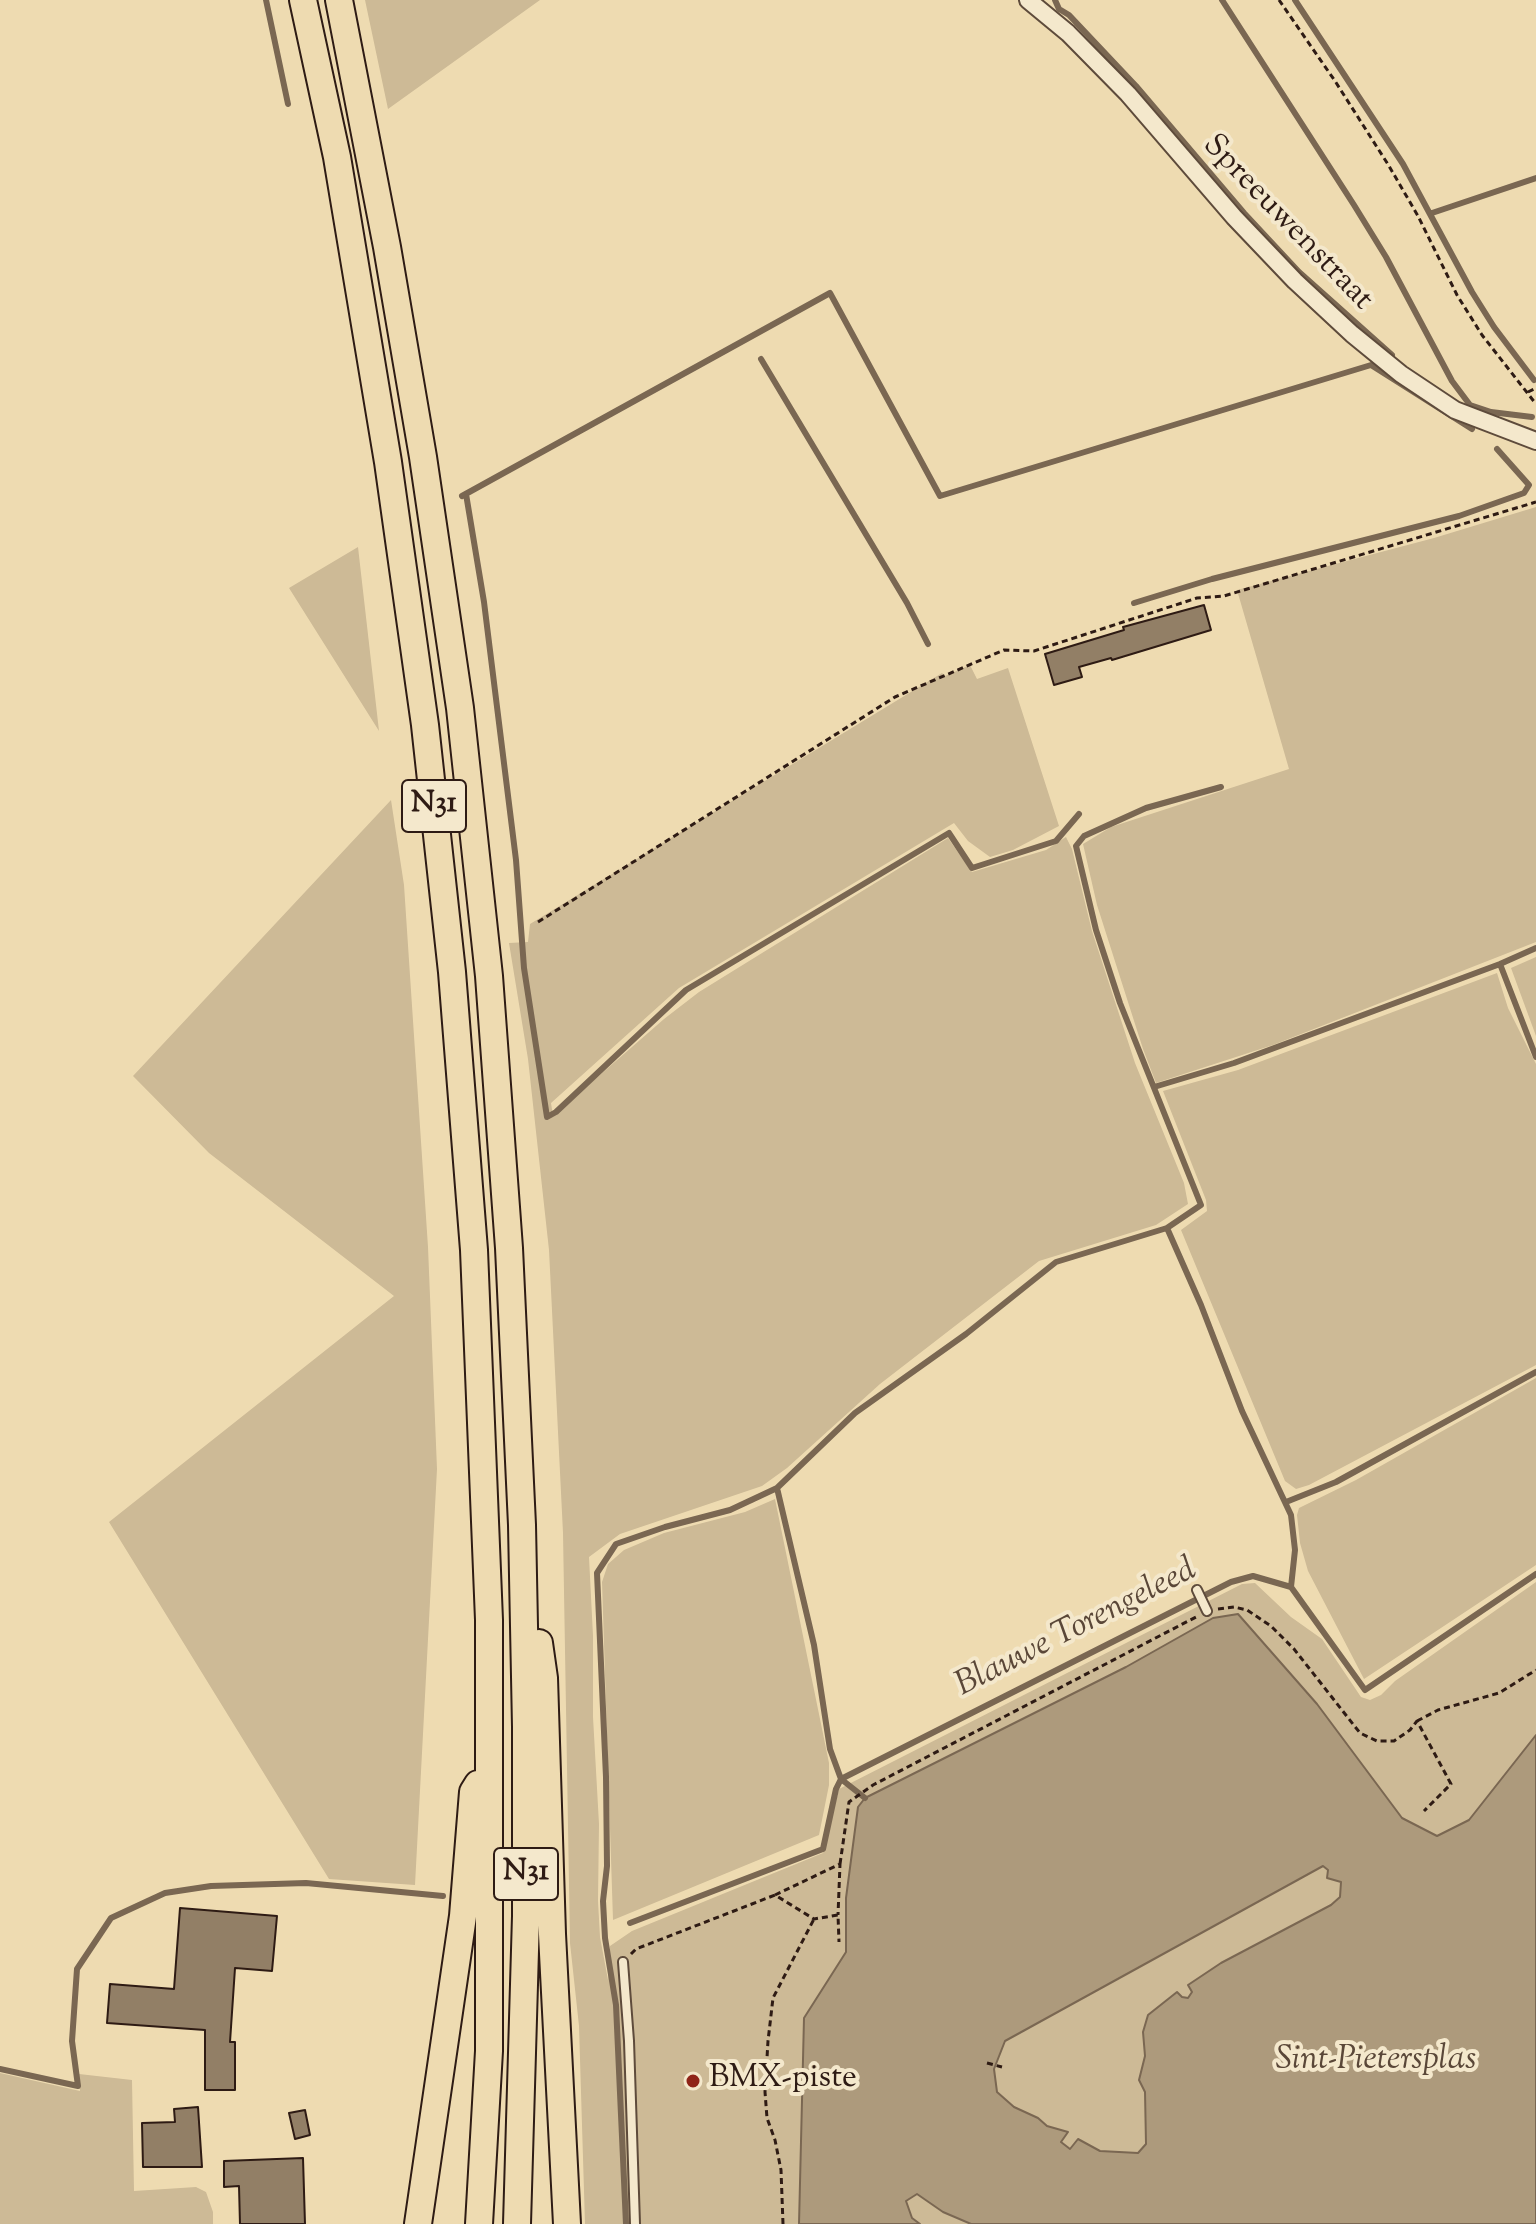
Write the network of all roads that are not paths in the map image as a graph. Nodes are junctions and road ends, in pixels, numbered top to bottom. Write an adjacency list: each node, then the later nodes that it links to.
1 (303, 0): 8 (highway, N31)
2 (339, 0): 5 (highway, N31)
3 (1028, 0): 4 (street, Spreeuwenstraat)
4 (1536, 441)
5 (522, 1525): 12 (highway, N31); 13 (highway)
6 (1197, 1590): 7 (lane)
7 (1207, 1611)
8 (489, 1768): 10 (highway); 11 (highway, N31)
9 (623, 1962): 14 (lane)
10 (418, 2224)
11 (479, 2224)
12 (517, 2224)
13 (567, 2224)
14 (635, 2224)

